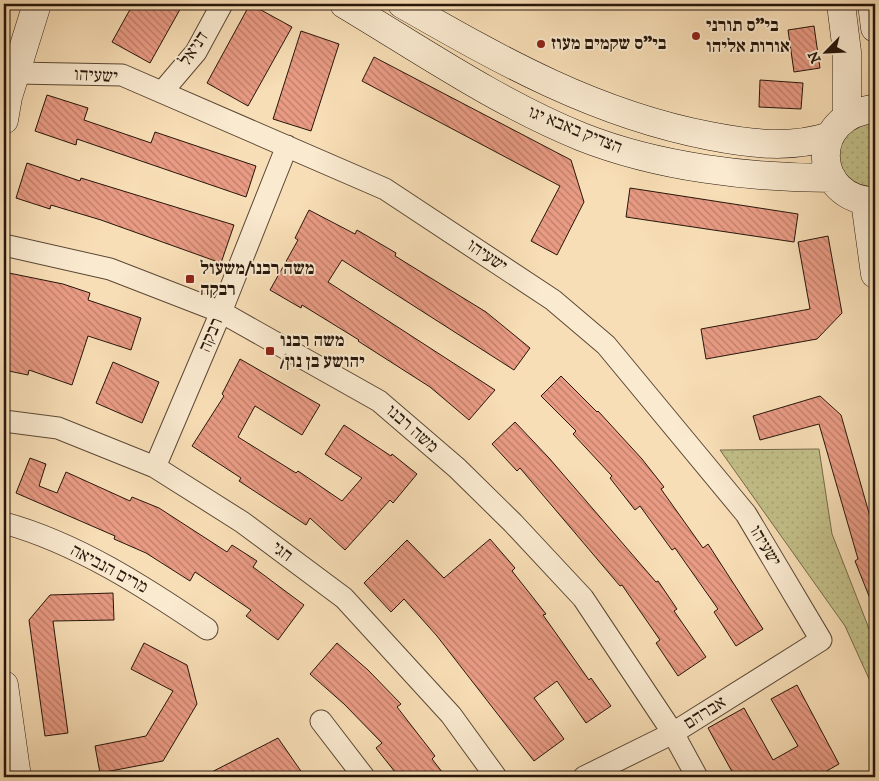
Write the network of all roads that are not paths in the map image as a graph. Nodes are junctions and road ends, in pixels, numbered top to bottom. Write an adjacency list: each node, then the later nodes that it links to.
1 (37, 4): 8 (main road)
2 (222, 4): 9 (street, דניאל)
3 (344, 4): 14 (main road, הצדיק באבא יגו)
4 (402, 4): 12 (main road, הצדיק באבא יגו)
5 (841, 4): 12 (main road)
6 (872, 4): 7 (main road)
7 (875, 28)
8 (16, 73): 9 (street, ישעיהו); 11 (main road)
9 (162, 92): 13 (street, ישעיהו)
10 (875, 109): 12 (main road, הצדיק באבא יגו)
11 (4, 120)
12 (839, 126): 14 (main road)
13 (287, 146): 18 (street, רבקה); 23 (street, ישעיהו)
14 (832, 178): 15 (main road)
15 (870, 201): 17 (main road)
16 (4, 245): 18 (street, משה רבנו)
17 (875, 274)
18 (221, 312): 20 (street, רבקה); 26 (street, משה רבנו)
19 (4, 421): 20 (street, חגי)
20 (155, 467): 29 (street, חגי)
21 (4, 523): 22 (street, מרים הנביאה)
22 (207, 629)
23 (821, 640): 26 (street, אברהם)
24 (4, 685): 27 (main road)
25 (321, 721): 28 (street)
26 (674, 733): 30 (street, אברהם); 31 (street, משה רבנו)
27 (17, 777)
28 (364, 777)
29 (496, 777)
30 (584, 777)
31 (697, 777)

